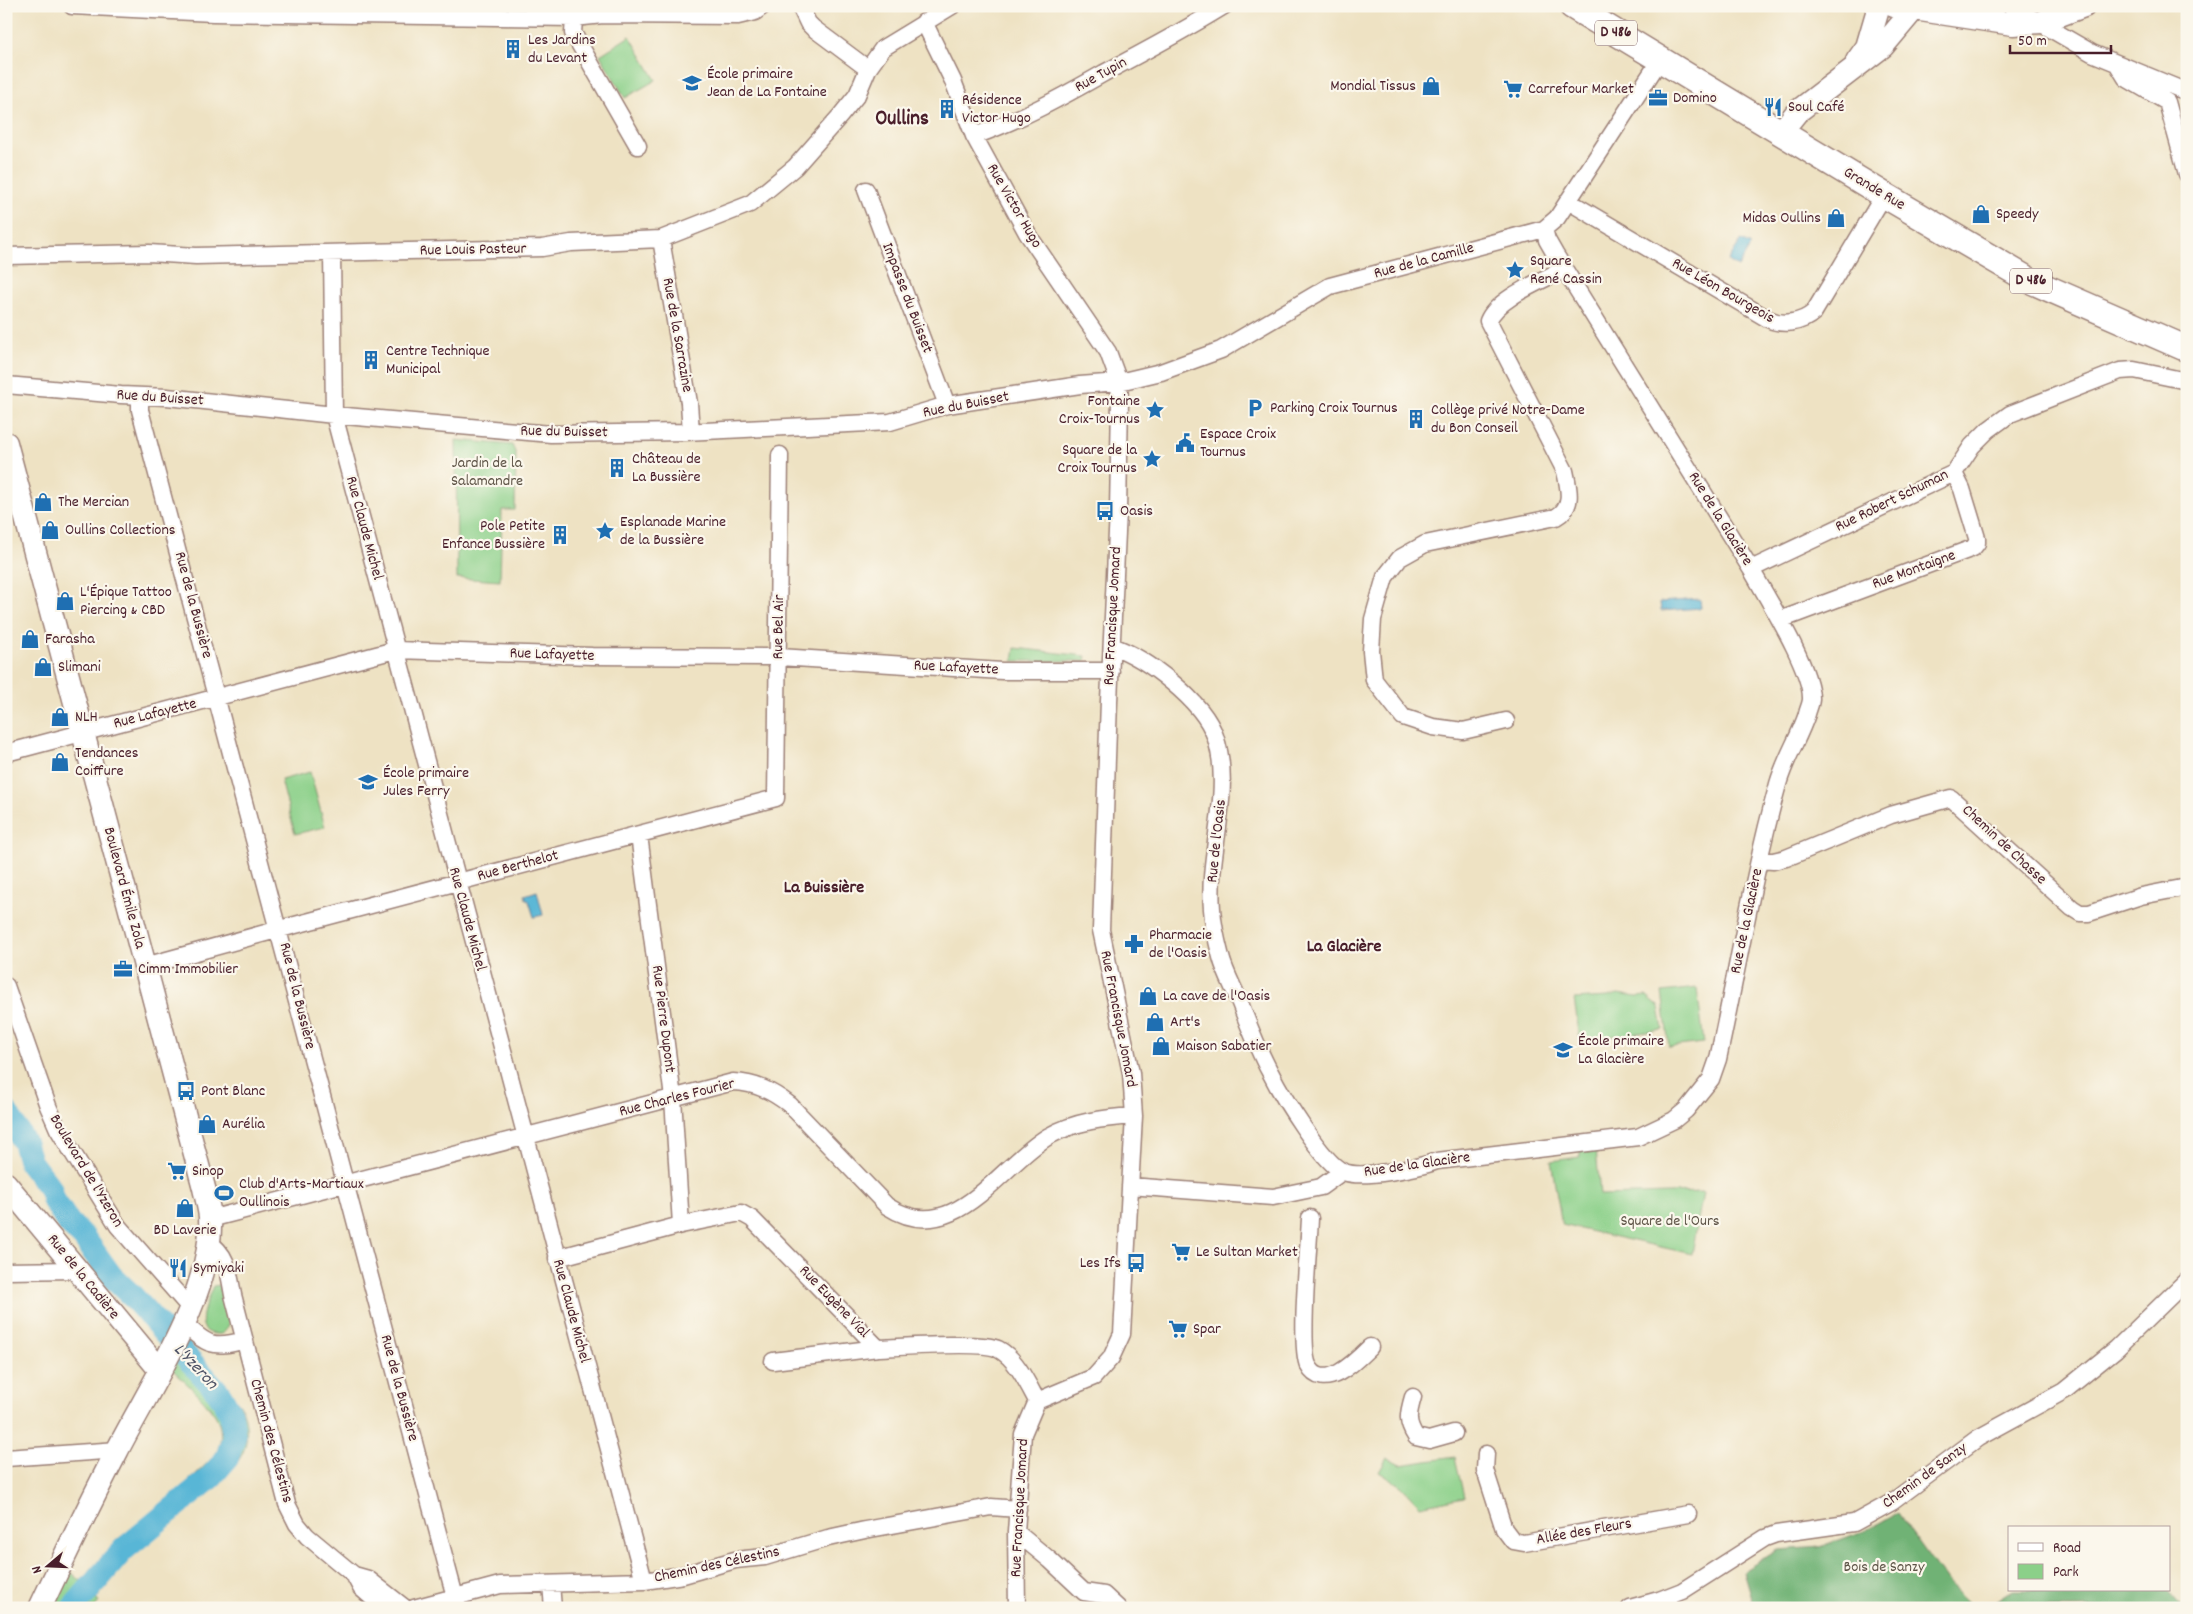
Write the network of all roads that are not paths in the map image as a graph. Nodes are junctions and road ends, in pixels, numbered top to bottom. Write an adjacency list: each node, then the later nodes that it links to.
1 (72, 6): 11 (street)
2 (763, 6): 11 (street)
3 (800, 6): 16 (street)
4 (952, 6): 12 (street, Rue Louis Pasteur)
5 (1224, 6): 20 (street, Rue Tupin)
6 (1572, 6): 14 (main road, Grande Rue / D 486)
7 (1879, 6): 17 (main road)
8 (2011, 6): 13 (street)
9 (2084, 6): 13 (main road)
10 (1904, 8): 13 (main road); 17 (main road)
11 (574, 12): 21 (street)
12 (924, 22): 16 (street, Rue Louis Pasteur); 20 (street, Rue Victor Hugo)
13 (2041, 22): 15 (street)
14 (1660, 60): 19 (main road, Grande Rue / D 486); 25 (street)
15 (2117, 64): 18 (street); 22 (street)
16 (868, 69): 27 (street, Rue Louis Pasteur)
17 (1850, 70): 19 (main road)
18 (2187, 92)
19 (1781, 132): 24 (main road, Grande Rue / D 486)
20 (974, 136): 33 (street, Rue Victor Hugo)
21 (638, 146)
22 (2187, 174)
23 (866, 190): 36 (street, Impasse du Buisset)
24 (1884, 195): 25 (street, Rue Léon Bourgeois); 31 (main road, Grande Rue / D 486)
25 (1568, 201): 26 (street)
26 (1544, 229): 30 (street, Rue de la Glacière); 33 (street, Rue de la Camille)
27 (661, 239): 28 (street, Rue Louis Pasteur); 38 (street, Rue de la Sarrazine)
28 (332, 252): 29 (street, Rue Louis Pasteur); 37 (street, Rue Claude Michel)
29 (6, 256)
30 (1565, 271): 42 (street, Rue de la Glacière); 49 (street)
31 (2187, 349)
32 (2187, 381): 41 (street, Rue Robert Schuman)
33 (1119, 382): 36 (street, Rue du Buisset); 44 (street, Rue Francisque Jomard)
34 (6, 385): 35 (street, Rue du Buisset)
35 (140, 396): 37 (street, Rue du Buisset); 48 (street, Rue de la Bussière)
36 (947, 406): 38 (street, Rue du Buisset)
37 (334, 415): 38 (street, Rue du Buisset); 45 (street, Rue Claude Michel)
38 (691, 432)
39 (6, 443): 50 (main road, Boulevard Émile Zola)
40 (780, 455): 46 (street, Rue Bel Air)
41 (1954, 473): 42 (street, Rue Robert Schuman); 43 (street, Rue Montaigne)
42 (1751, 569): 43 (street, Rue de la Glacière)
43 (1780, 620): 54 (street, Rue de la Glacière)
44 (1112, 646): 47 (street, Rue Francisque Jomard); 63 (street, Rue de l'Oasis)
45 (395, 650): 46 (street, Rue Lafayette); 48 (street, Rue Lafayette); 55 (street, Rue Claude Michel)
46 (778, 657): 47 (street, Rue Lafayette); 52 (street, Rue Bel Air)
47 (1111, 671): 61 (street, Rue Francisque Jomard)
48 (218, 698): 50 (street, Rue Lafayette); 57 (street, Rue de la Bussière)
49 (1506, 721)
50 (83, 732): 51 (street, Rue Lafayette); 58 (main road, Boulevard Émile Zola)
51 (6, 753)
52 (776, 798): 53 (street, Rue Berthelot)
53 (639, 835): 55 (street, Rue Berthelot); 60 (street, Rue Pierre Dupont)
54 (1760, 860): 56 (street, Chemin de Chasse); 63 (street, Rue de la Glacière)
55 (458, 882): 57 (street, Rue Berthelot); 62 (street, Rue Claude Michel)
56 (2187, 887)
57 (280, 929): 58 (street, Rue Berthelot); 65 (street, Rue de la Bussière)
58 (145, 966): 68 (main road, Boulevard Émile Zola)
59 (6, 986): 77 (street, Boulevard de l'Yzeron)
60 (673, 1098): 61 (street, Rue Charles Fourier); 62 (street, Rue Charles Fourier); 69 (street, Rue Pierre Dupont)
61 (1134, 1116): 66 (street, Rue Francisque Jomard)
62 (525, 1136): 65 (street, Rue Charles Fourier); 71 (street, Rue Claude Michel)
63 (1343, 1171): 66 (street, Rue de la Glacière)
64 (6, 1184): 72 (main road, Rue de la Cadière)
65 (345, 1184): 68 (street, Rue Charles Fourier); 95 (street, Rue de la Bussière)
66 (1130, 1186): 84 (street, Rue Francisque Jomard)
67 (1310, 1218): 79 (street)
68 (210, 1219): 70 (main road, Boulevard Émile Zola)
69 (681, 1225): 71 (street); 80 (street, Rue Eugène Vial)
70 (208, 1242): 74 (main road, Boulevard Émile Zola); 76 (street, Chemin des Célestins)
71 (557, 1258): 93 (street, Rue Claude Michel)
72 (76, 1270): 73 (street); 82 (main road, Rue de la Cadière)
73 (6, 1271)
74 (202, 1273): 76 (street, Chemin des Célestins); 77 (main road, Boulevard Émile Zola)
75 (2187, 1280): 103 (street, Chemin de Sanzy)
76 (233, 1295): 78 (street, Chemin des Célestins)
77 (184, 1321): 78 (street); 82 (main road, Boulevard Émile Zola)
78 (245, 1340): 92 (street, Chemin des Célestins)
79 (1370, 1347)
80 (878, 1348): 81 (street); 84 (street, Rue Eugène Vial)
81 (773, 1361)
82 (162, 1366): 86 (main road, Boulevard Émile Zola)
83 (1413, 1397): 85 (street)
84 (1037, 1401): 89 (street, Rue Francisque Jomard)
85 (1454, 1433)
86 (118, 1450): 88 (street); 96 (main road, Boulevard Émile Zola)
87 (1486, 1454): 90 (street, Allée des Fleurs)
88 (6, 1458)
89 (1018, 1509): 91 (street, Rue Francisque Jomard); 93 (street, Chemin des Célestins)
90 (1688, 1514)
91 (1016, 1532): 101 (street, Rue Francisque Jomard); 102 (street)
92 (354, 1575): 97 (street, Chemin des Célestins); 98 (street, Chemin des Célestins)
93 (644, 1580): 94 (street, Chemin des Célestins)
94 (551, 1584): 95 (street, Chemin des Célestins); 100 (street)
95 (455, 1596): 99 (street, Chemin des Célestins)
96 (40, 1608)
97 (384, 1608)
98 (405, 1608)
99 (414, 1608)
100 (553, 1608)
101 (1017, 1608)
102 (1118, 1608)
103 (1630, 1608)

